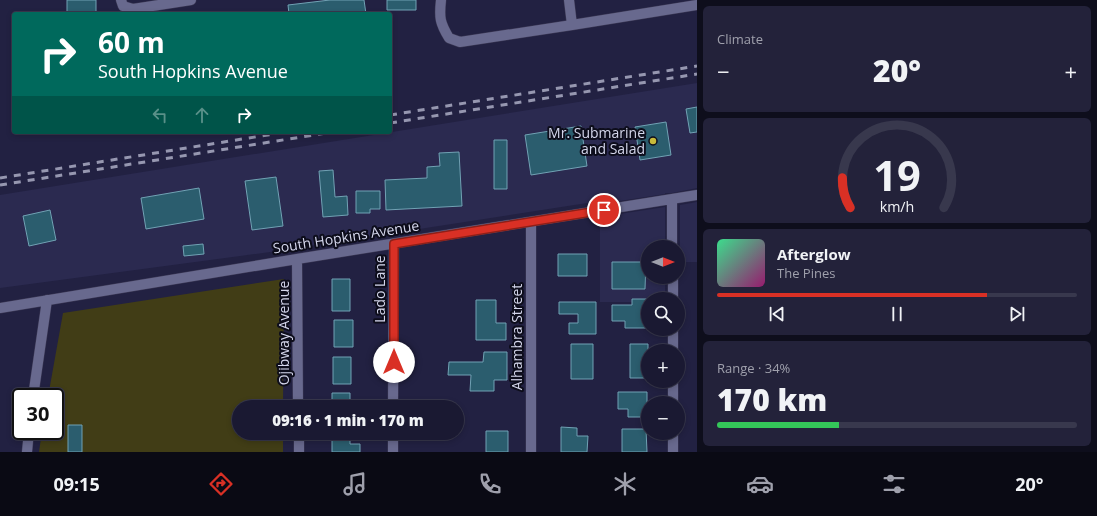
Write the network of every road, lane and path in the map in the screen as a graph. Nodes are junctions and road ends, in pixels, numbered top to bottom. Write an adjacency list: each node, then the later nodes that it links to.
1 (120, 0): 2 (street)
2 (191, 0)
3 (441, 0): 6 (street)
4 (569, 0): 6 (street)
5 (697, 5): 6 (street)
6 (572, 25)
7 (697, 195): 8 (street, South Hopkins Avenue)
8 (672, 199): 9 (street, South Hopkins Avenue); 10 (street)
9 (531, 222): 11 (street, South Hopkins Avenue); 25 (street, Alhambra Street)
10 (672, 240)
11 (394, 244): 12 (street, South Hopkins Avenue); 17 (street, Lado Lane)
12 (298, 259): 13 (street, South Hopkins Avenue); 16 (street, Ojibway Avenue)
13 (47, 300): 14 (street, South Hopkins Avenue); 15 (street)
14 (0, 308)
15 (34, 388)
16 (298, 400)
17 (393, 400)
18 (28, 440): 22 (street)
19 (299, 440): 23 (street)
20 (393, 440): 24 (street)
21 (673, 440): 26 (street)
22 (26, 452)
23 (299, 452)
24 (393, 452)
25 (532, 452)
26 (673, 452)

